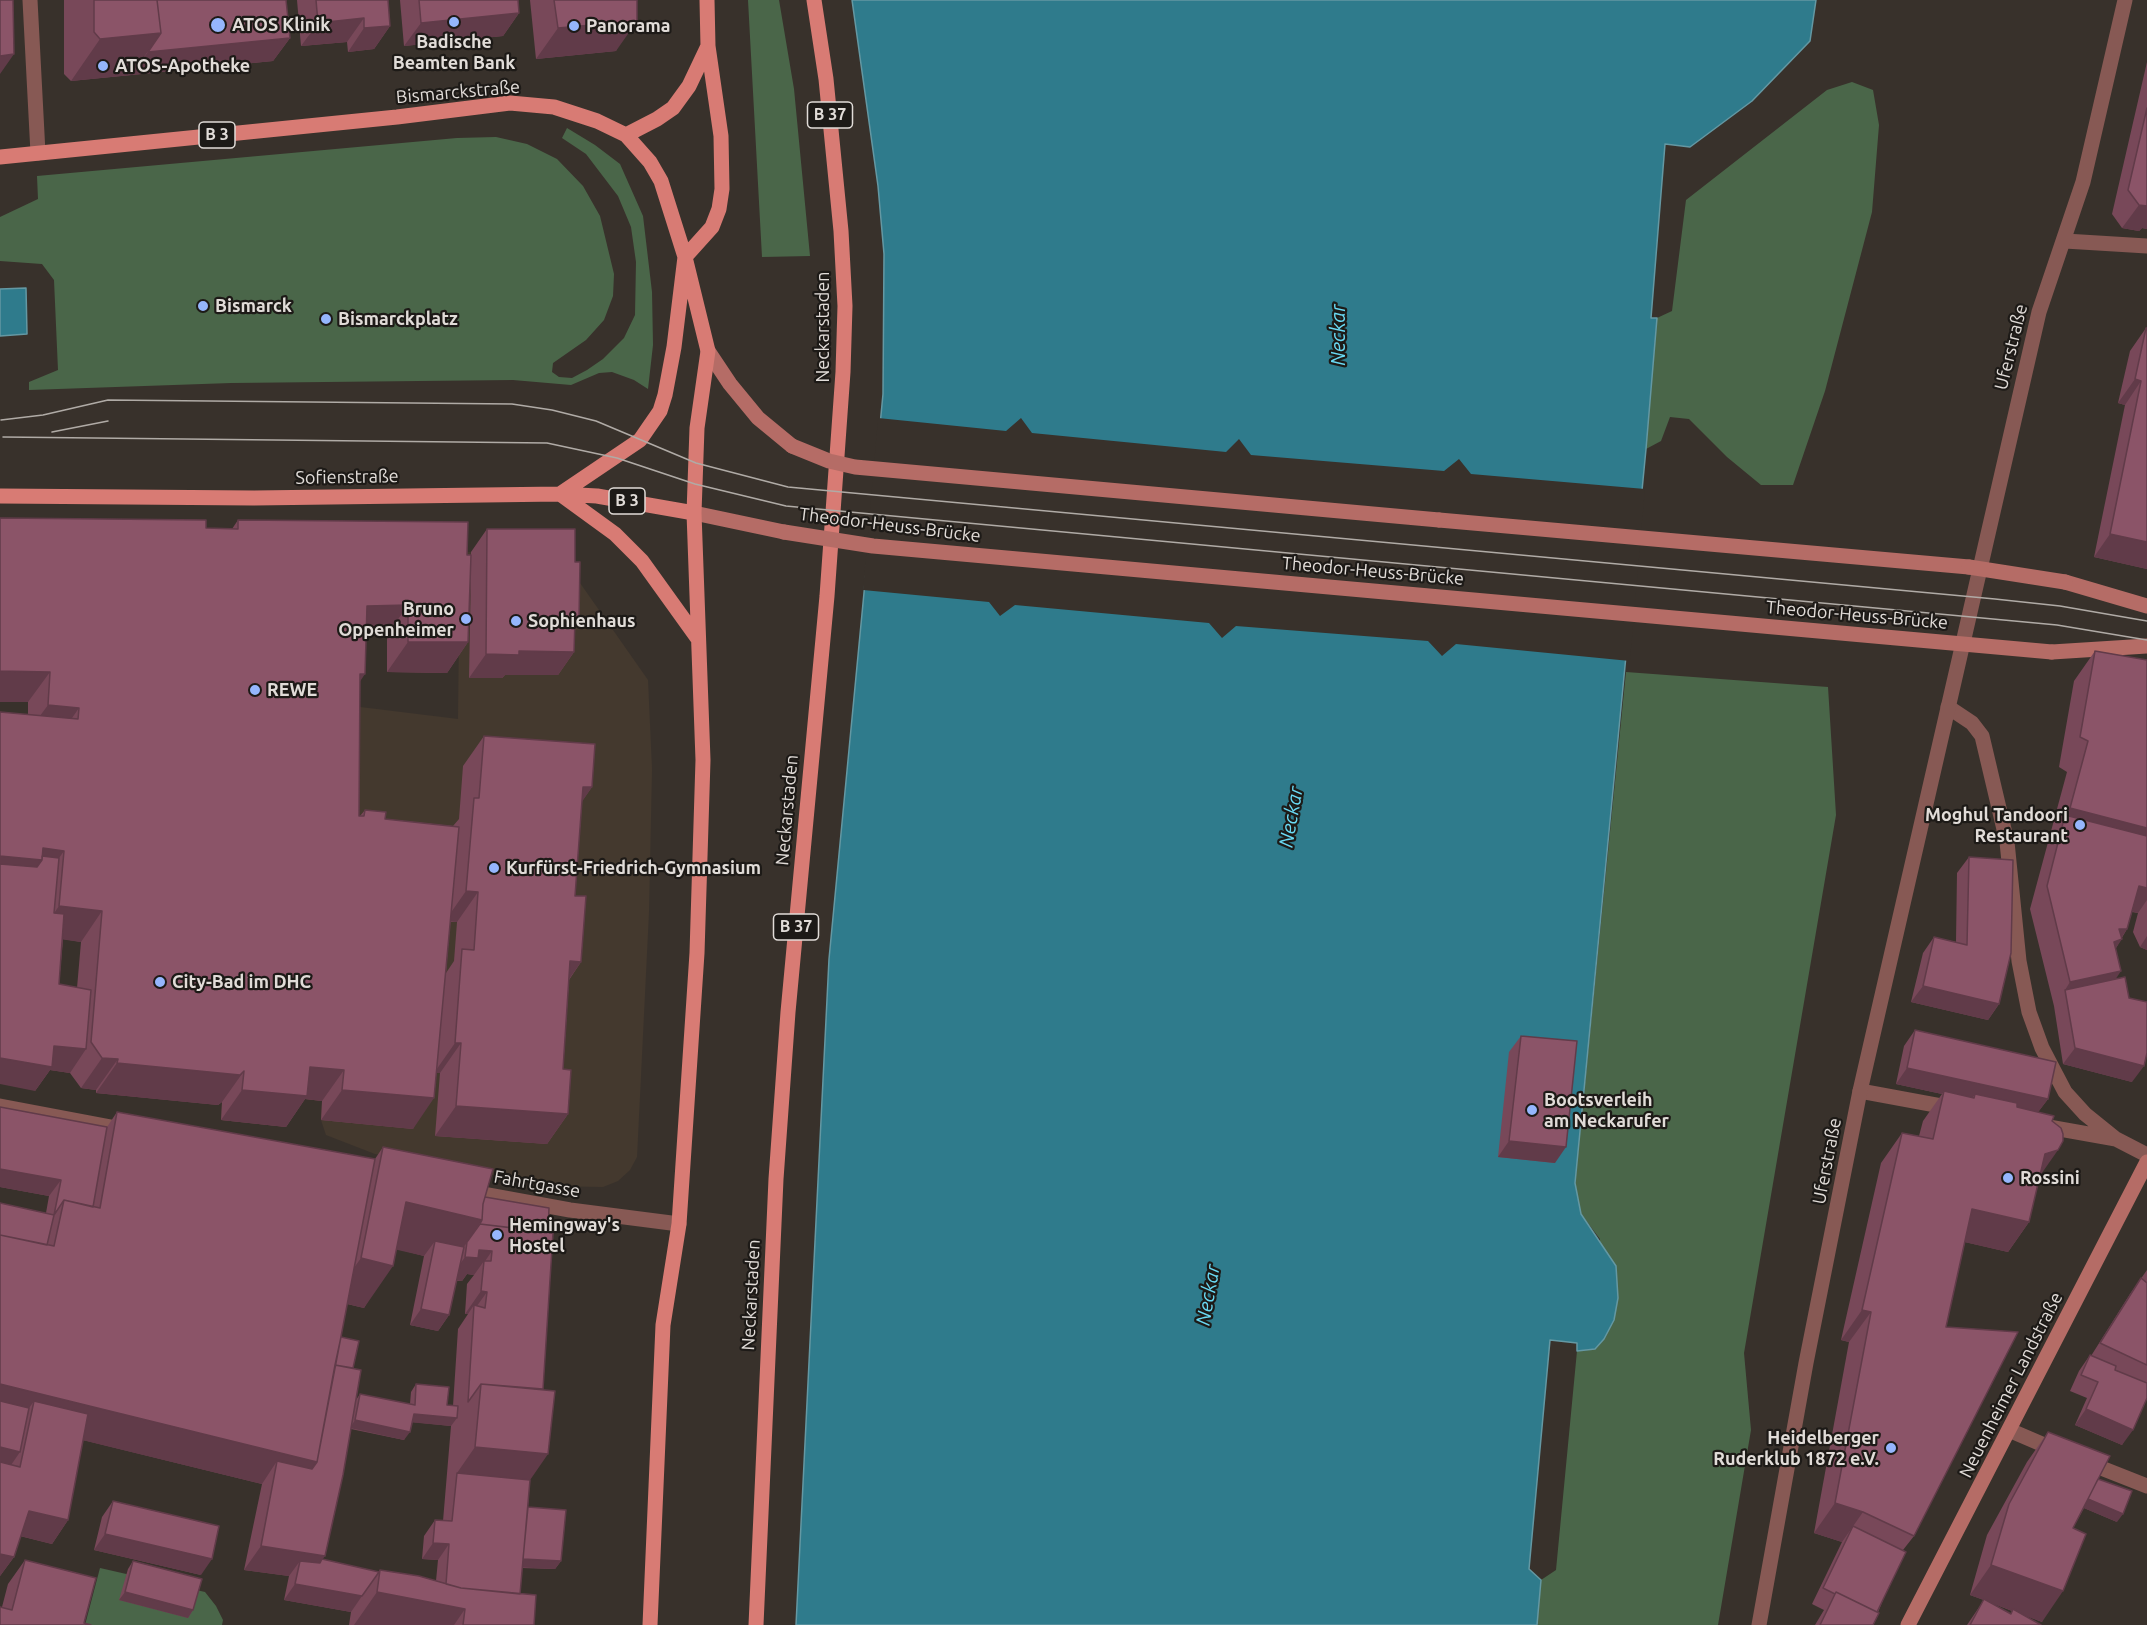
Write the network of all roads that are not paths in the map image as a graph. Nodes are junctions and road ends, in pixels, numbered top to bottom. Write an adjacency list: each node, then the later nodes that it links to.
1 (30, 0): 7 (street)
2 (707, 0): 5 (main road)
3 (814, 0): 33 (main road, Neckarstaden / B 37)
4 (2126, 0): 9 (street, Uferstraße)
5 (708, 46): 6 (main road); 11 (main road)
6 (626, 135): 7 (main road, Bismarckstraße / B 3); 11 (main road, Bismarckstraße / B 3)
7 (38, 153): 8 (main road, Bismarckstraße / B 3)
8 (0, 157)
9 (2065, 241): 10 (street); 19 (street, Uferstraße)
10 (2147, 246)
11 (685, 257): 12 (main road, Bismarckstraße / B 3); 13 (main road)
12 (708, 351): 15 (main road, B 3); 16 (main road, Bismarckstraße / B 3, bridge)
13 (560, 494): 14 (main road, Sofienstraße / B 3); 15 (main road, Sofienstraße / B 3); 17 (main road)
14 (0, 496)
15 (694, 513): 17 (main road); 18 (main road, Theodor-Heuss-Brücke / B 3, bridge)
16 (2147, 606)
17 (698, 639): 29 (main road)
18 (2147, 646)
19 (1948, 707): 20 (street, Uferstraße); 25 (street)
20 (1860, 1091): 22 (street); 34 (street, Uferstraße)
21 (0, 1107): 24 (street)
22 (1972, 1112)
23 (2026, 1122): 25 (street)
24 (147, 1134)
25 (2116, 1139): 26 (street)
26 (2147, 1155)
27 (2147, 1162): 30 (main road, Neuenheimer Landstraße)
28 (452, 1189): 29 (street, Fahrtgasse)
29 (680, 1224): 32 (main road)
30 (2009, 1430): 31 (street); 35 (main road, Neuenheimer Landstraße)
31 (2147, 1486)
32 (650, 1625)
33 (756, 1625)
34 (1759, 1625)
35 (1908, 1625)

